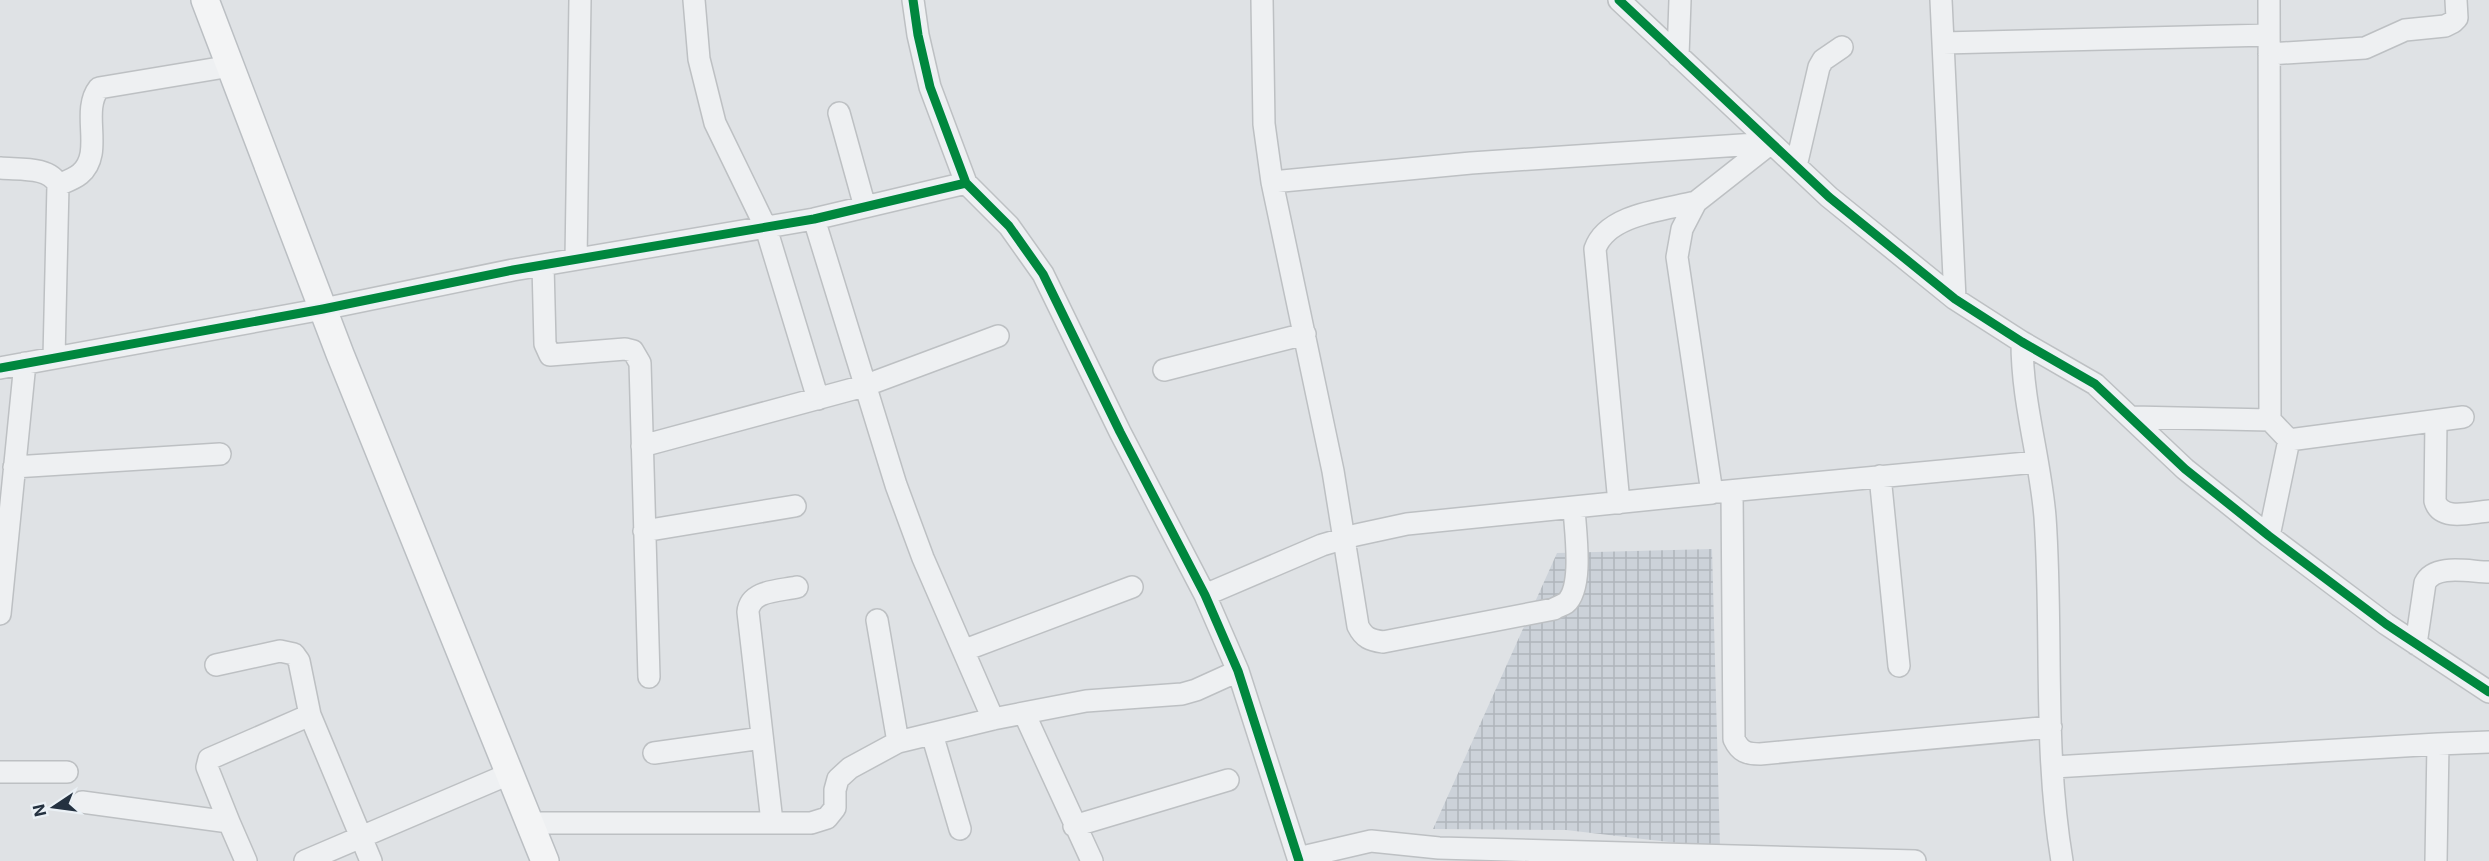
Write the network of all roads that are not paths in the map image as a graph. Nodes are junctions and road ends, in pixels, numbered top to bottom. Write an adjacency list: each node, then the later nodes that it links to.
1 (205, 0): 15 (main road)
2 (580, 0): 27 (street)
3 (694, 0): 26 (street)
4 (914, 0): 21 (street)
5 (1262, 0): 20 (street)
6 (1619, 0): 14 (street)
7 (1680, 0): 14 (street)
8 (1941, 0): 11 (street)
9 (2269, 0): 12 (street)
10 (2456, 0): 12 (street)
11 (1942, 43): 12 (street); 29 (street)
12 (2269, 45): 42 (street)
13 (1842, 47): 18 (street)
14 (1678, 56): 17 (street)
15 (231, 66): 22 (street); 30 (main road)
16 (839, 113): 24 (street)
17 (1771, 143): 18 (street); 20 (street); 23 (street)
18 (1796, 166): 29 (street)
19 (0, 168): 22 (street)
20 (1272, 182): 31 (street)
21 (966, 183): 24 (street); 61 (street)
22 (58, 184): 34 (street)
23 (1696, 202): 50 (street); 51 (street)
24 (865, 207): 25 (street)
25 (814, 219): 26 (street); 38 (street)
26 (766, 228): 27 (street); 39 (street)
27 (576, 259): 28 (street)
28 (543, 265): 30 (street); 45 (street)
29 (1955, 299): 33 (street)
30 (323, 309): 34 (street); 84 (main road)
31 (1305, 334): 37 (street); 57 (street)
32 (998, 336): 38 (street)
33 (2022, 342): 40 (street); 47 (street)
34 (54, 358): 35 (street)
35 (25, 363): 36 (street); 48 (street)
36 (0, 368)
37 (1164, 370)
38 (864, 386): 39 (street); 65 (street)
39 (818, 399): 45 (street)
40 (2132, 417): 42 (street); 56 (street)
41 (2463, 417): 43 (street)
42 (2270, 420): 44 (street)
43 (2436, 421): 44 (street); 54 (street)
44 (2289, 440): 56 (street)
45 (642, 446): 55 (street)
46 (220, 454): 48 (street)
47 (2036, 462): 49 (street); 74 (street)
48 (14, 467): 62 (street)
49 (1880, 476): 50 (street); 67 (street)
50 (1722, 492): 51 (street); 74 (street)
51 (1619, 503): 53 (street)
52 (795, 506): 55 (street)
53 (1574, 508): 57 (street); 57 (street)
54 (2489, 511)
55 (644, 531): 69 (street)
56 (2269, 536): 64 (street)
57 (1344, 539): 61 (street)
58 (2489, 572): 64 (street)
59 (797, 587): 76 (street)
60 (1132, 587): 65 (street)
61 (1205, 595): 68 (street)
62 (0, 614)
63 (877, 620): 77 (street)
64 (2416, 644): 70 (street)
65 (965, 650): 73 (street)
66 (216, 665): 72 (street)
67 (1899, 666)
68 (1238, 671): 71 (street); 93 (street)
69 (649, 677)
70 (2489, 692)
71 (1024, 713): 73 (street); 90 (street)
72 (310, 715): 87 (street); 92 (street)
73 (993, 718): 75 (street)
74 (2051, 727): 81 (street)
75 (932, 734): 77 (street); 91 (street)
76 (762, 738): 80 (street); 88 (street)
77 (898, 742): 88 (street)
78 (2489, 742): 79 (street)
79 (2438, 744): 81 (street); 101 (street)
80 (654, 753)
81 (2054, 767): 100 (street)
82 (0, 772): 83 (street)
83 (67, 772)
84 (509, 774): 89 (main road); 92 (street)
85 (1228, 780): 90 (street)
86 (82, 802): 87 (street)
87 (229, 822): 94 (street)
88 (772, 822): 89 (street)
89 (528, 823): 97 (main road)
90 (1074, 826): 98 (street)
91 (960, 829)
92 (360, 837): 95 (street); 96 (street)
93 (1299, 859): 99 (street)
94 (246, 861)
95 (305, 861)
96 (371, 861)
97 (545, 861)
98 (1092, 861)
99 (1915, 861)
100 (2062, 861)
101 (2436, 861)

